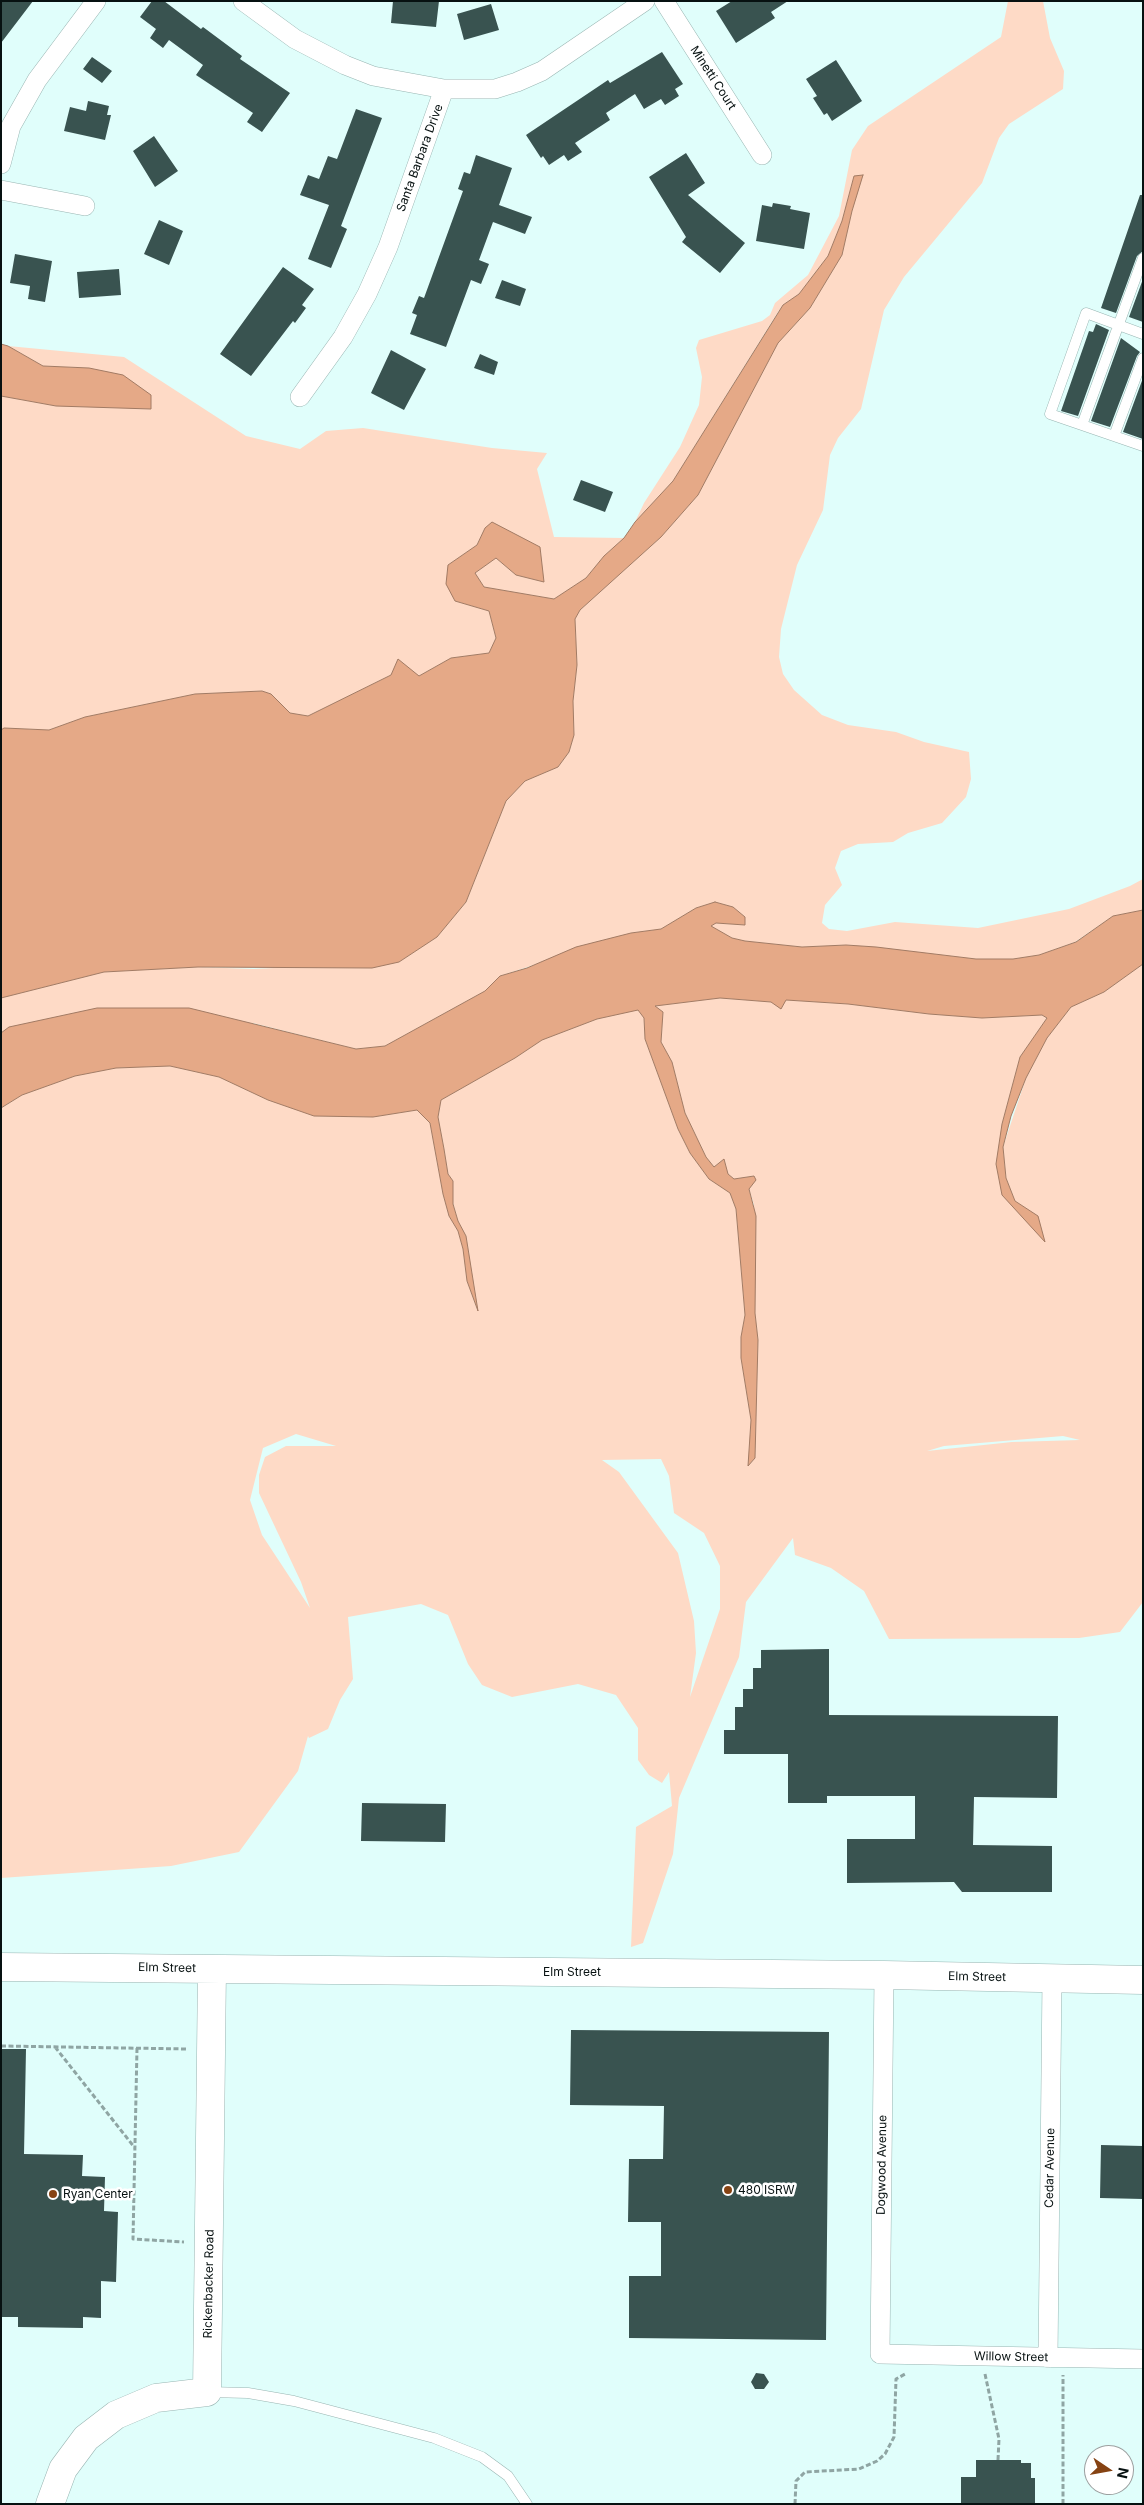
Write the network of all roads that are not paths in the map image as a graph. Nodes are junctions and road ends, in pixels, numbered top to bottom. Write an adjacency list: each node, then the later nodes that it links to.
1 (96, 1): 7 (street)
2 (243, 1): 5 (street)
3 (645, 1): 5 (street, Santa Barbara Drive)
4 (664, 1): 6 (street, Minetti Court)
5 (444, 89): 14 (street, Santa Barbara Drive)
6 (762, 155)
7 (1, 164)
8 (1, 190): 9 (street)
9 (85, 206)
10 (1143, 258): 11 (lane)
11 (1119, 325): 12 (lane); 15 (lane); 15 (lane)
12 (1143, 334)
13 (1143, 358): 16 (lane)
14 (300, 397)
15 (1082, 425): 16 (lane)
16 (1114, 436): 17 (lane)
17 (1143, 446)
18 (1, 1967): 19 (street, Elm Street)
19 (212, 1969): 20 (street, Elm Street); 26 (street, Rickenbacker Road)
20 (884, 1975): 21 (street, Elm Street); 23 (street, Dogwood Avenue)
21 (1052, 1978): 22 (street, Elm Street); 24 (street, Cedar Avenue)
22 (1143, 1980)
23 (880, 2354): 24 (street, Willow Street)
24 (1048, 2358): 25 (street, Willow Street)
25 (1143, 2359)
26 (207, 2392): 27 (street); 28 (lane)
27 (50, 2504)
28 (528, 2504)

